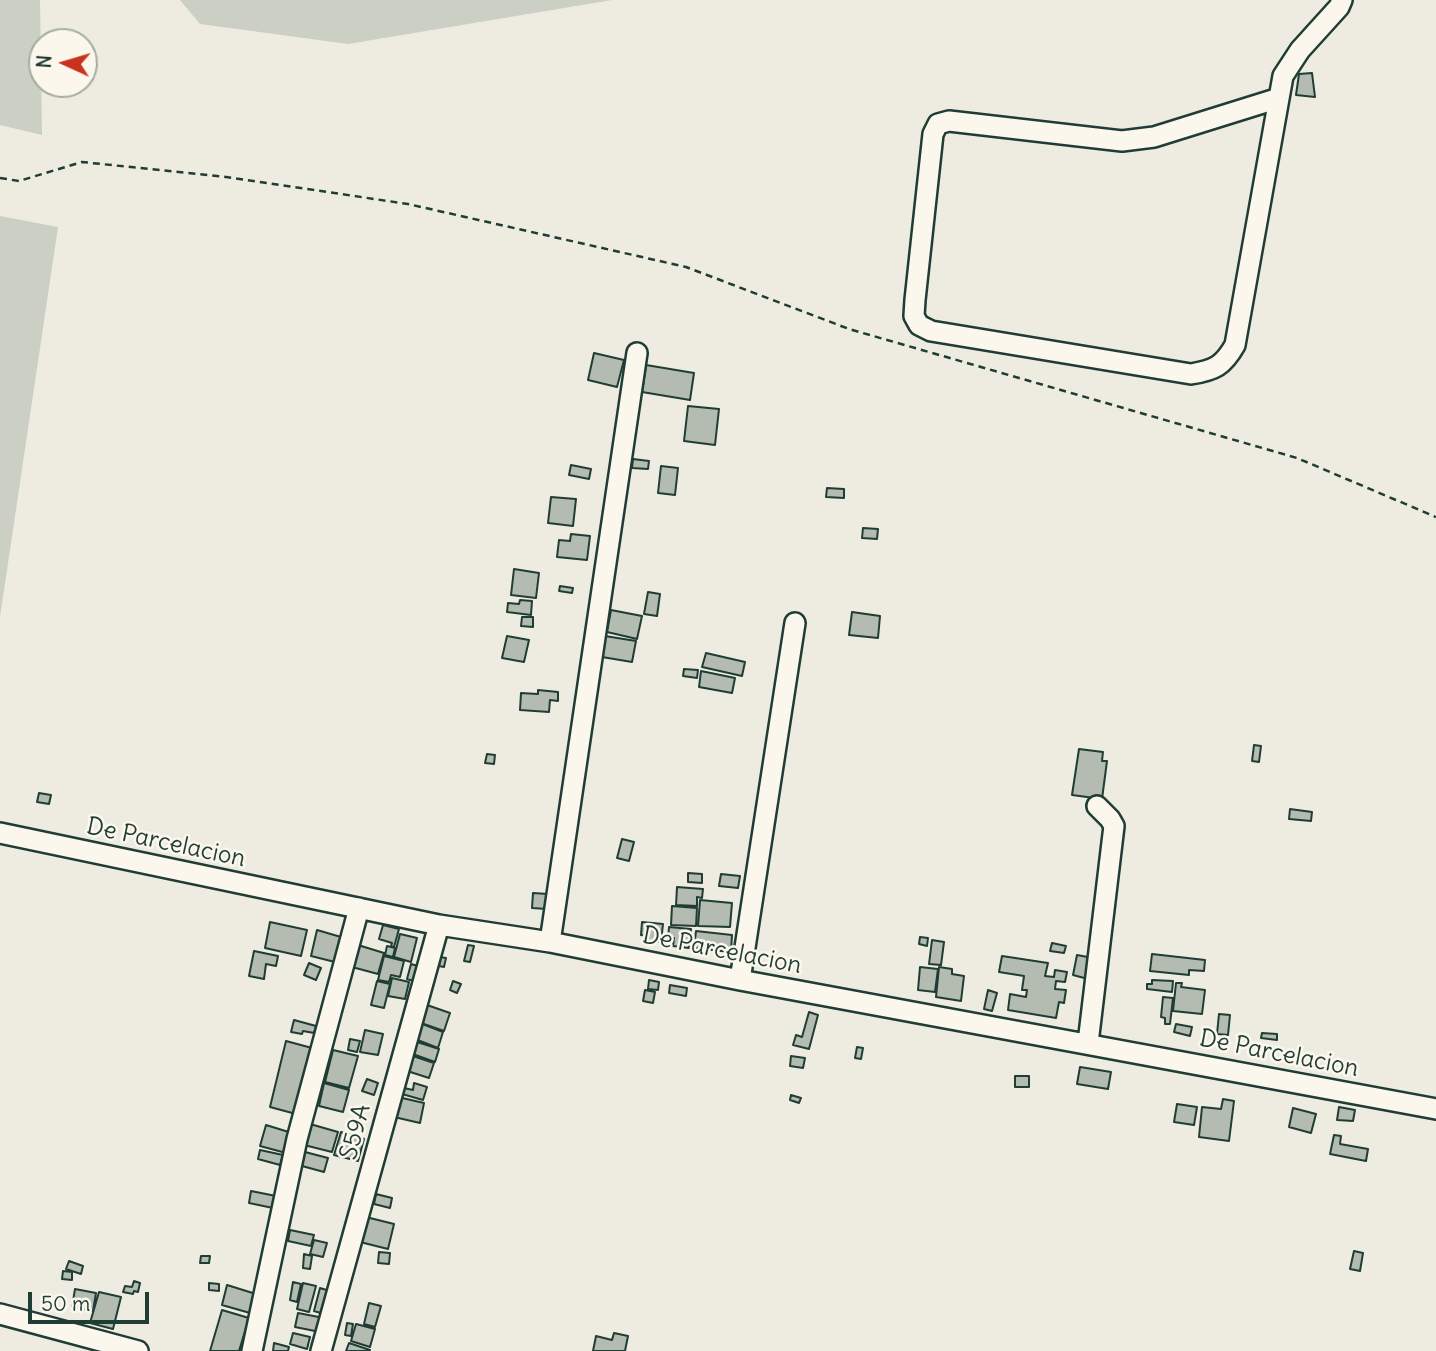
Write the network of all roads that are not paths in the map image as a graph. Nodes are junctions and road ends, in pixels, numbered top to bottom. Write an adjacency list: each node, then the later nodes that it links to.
1 (1342, 0): 2 (street)
2 (1279, 98): 2 (street)
3 (637, 353): 9 (street)
4 (795, 623): 10 (street)
5 (1097, 806): 11 (street)
6 (0, 833): 7 (street, De Parcelacion)
7 (359, 908): 8 (street, De Parcelacion); 15 (street)
8 (439, 925): 9 (street, De Parcelacion); 16 (street, S59A)
9 (550, 942): 10 (street, De Parcelacion)
10 (740, 980): 11 (street, De Parcelacion)
11 (1088, 1043): 12 (street, De Parcelacion)
12 (1436, 1110)
13 (0, 1314): 14 (street)
14 (138, 1351)
15 (252, 1351)
16 (321, 1351)

